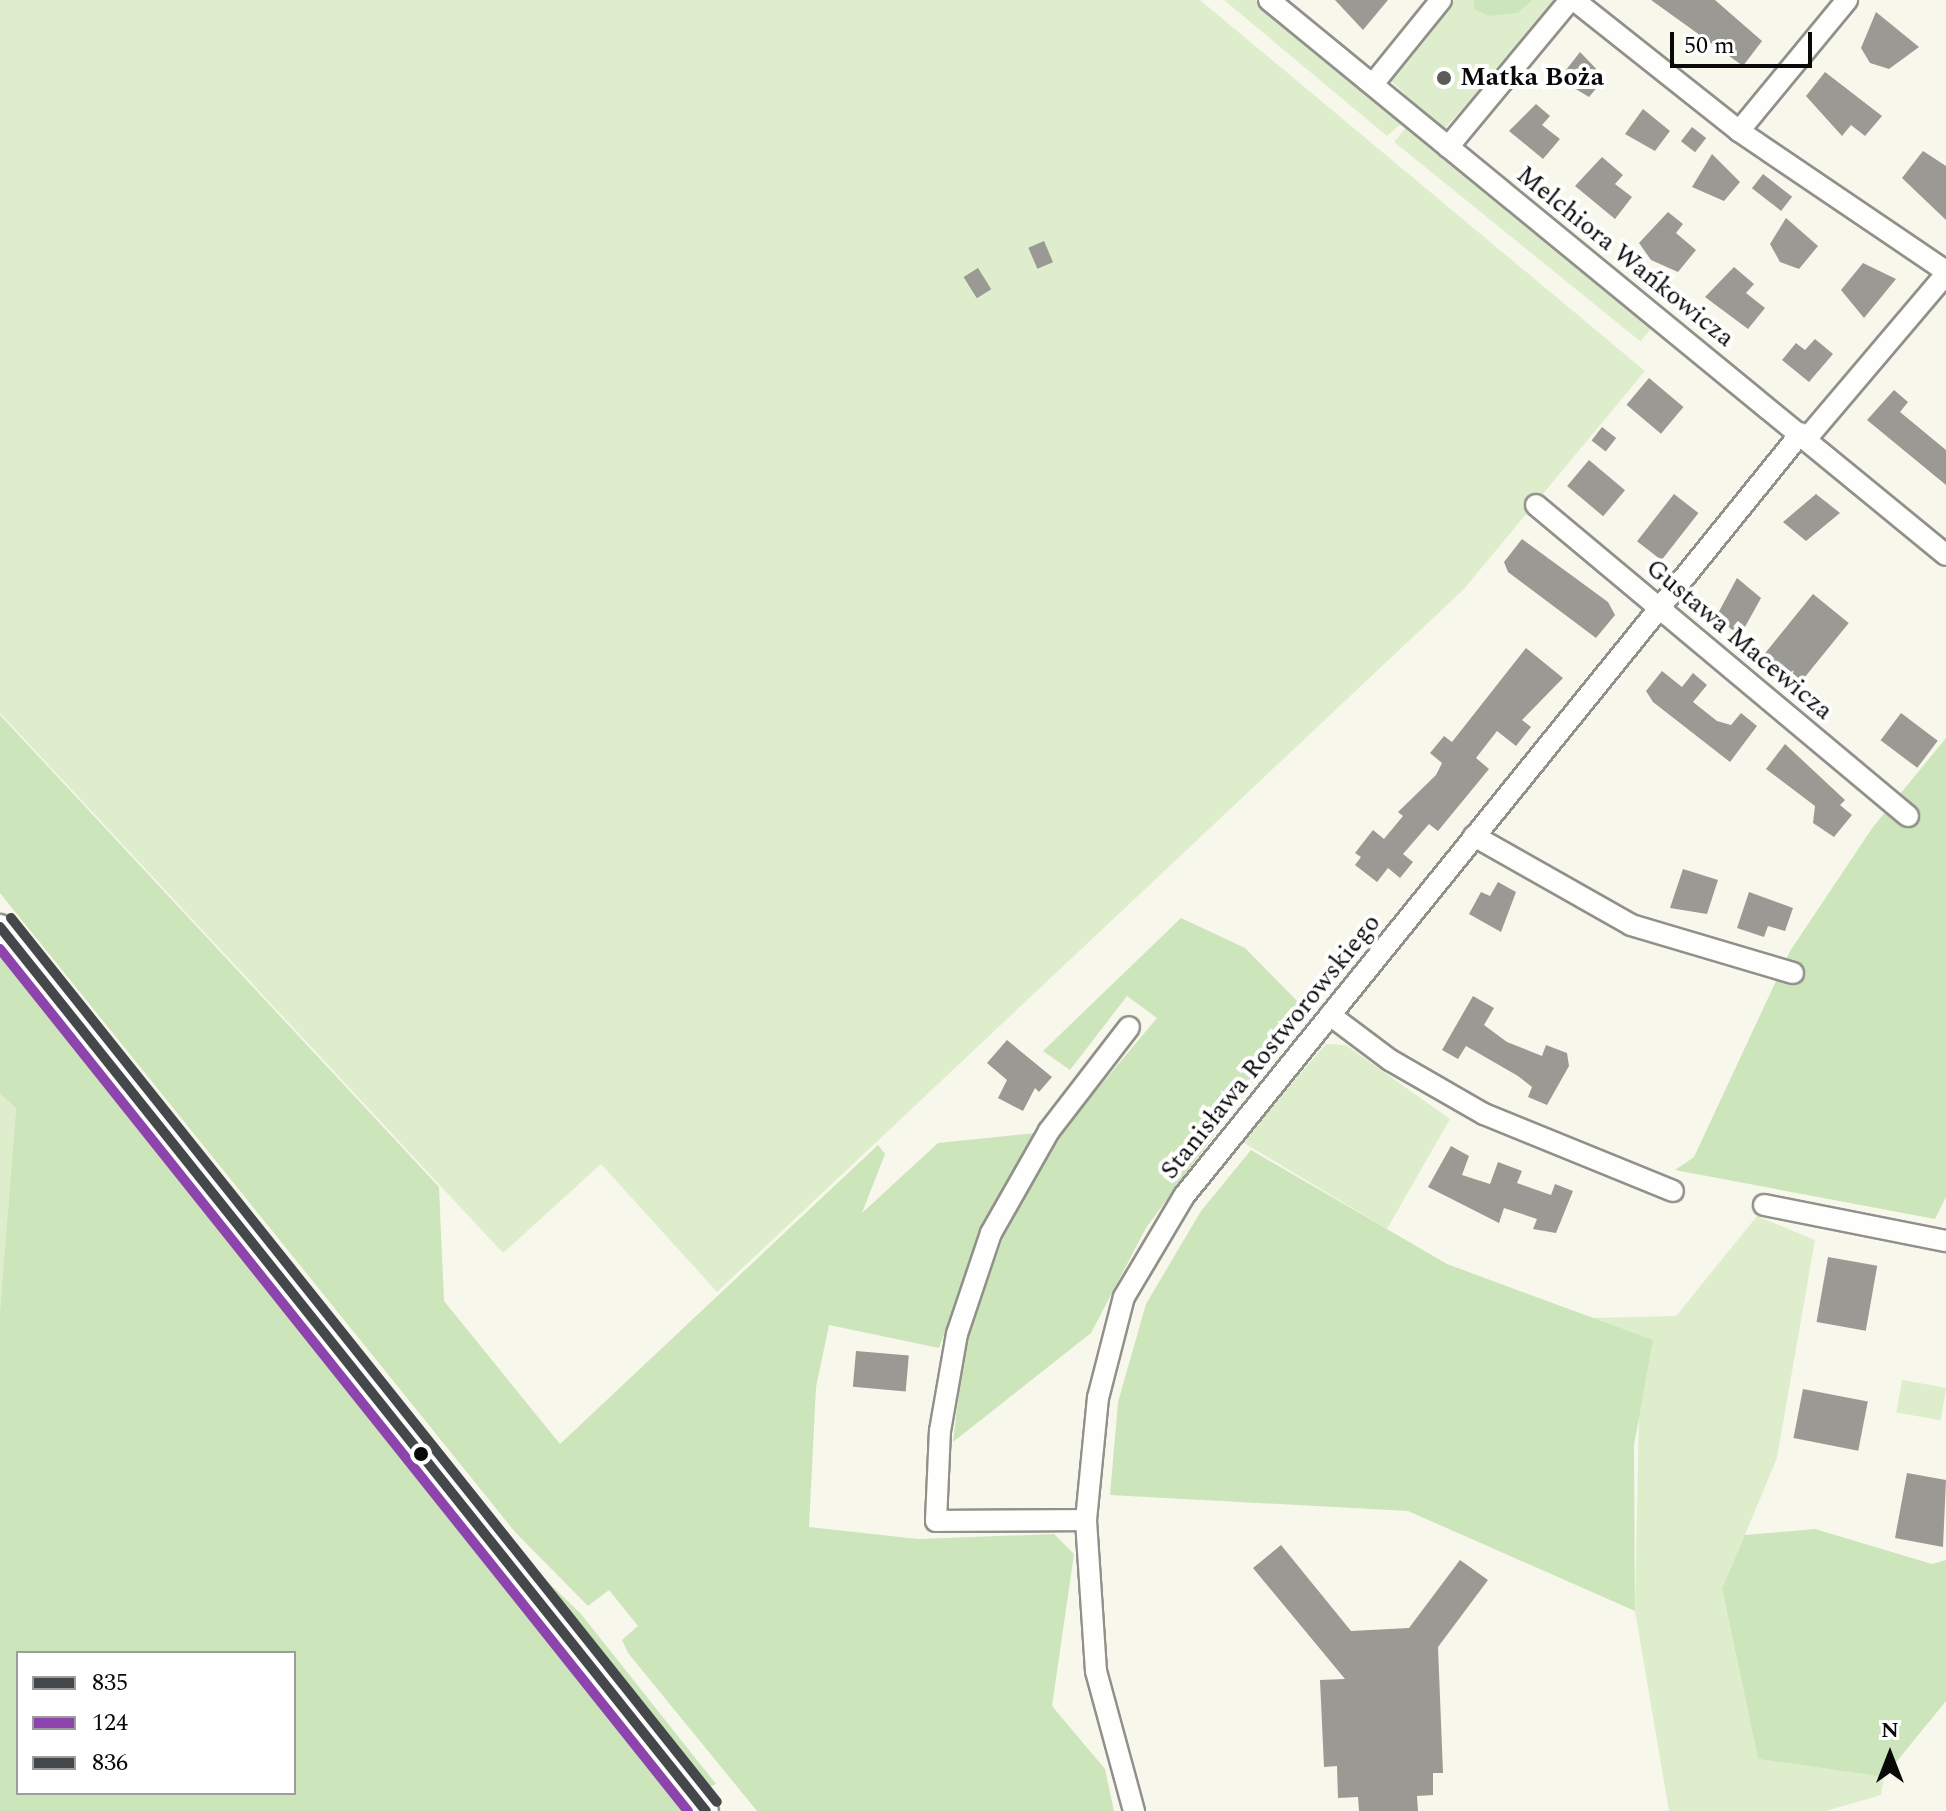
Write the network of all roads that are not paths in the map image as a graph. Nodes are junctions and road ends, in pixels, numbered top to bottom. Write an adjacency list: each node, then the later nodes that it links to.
1 (1269, 0): 5 (street, Melchiora Wańkowicza)
2 (1441, 0): 5 (street)
3 (1572, 0): 6 (street); 7 (street)
4 (1847, 0): 6 (street)
5 (1373, 84): 7 (street, Melchiora Wańkowicza)
6 (1739, 131): 8 (street)
7 (1448, 147): 9 (street, Melchiora Wańkowicza)
8 (1946, 272): 9 (street, Stanisława Rostworowskiego)
9 (1804, 435): 11 (street, Melchiora Wańkowicza); 12 (street, Stanisława Rostworowskiego)
10 (1536, 505): 12 (street, Gustawa Macewicza)
11 (1946, 555)
12 (1663, 609): 13 (street, Gustawa Macewicza); 14 (street, Stanisława Rostworowskiego)
13 (1908, 816)
14 (1474, 836): 16 (street); 17 (street, Stanisława Rostworowskiego)
15 (0, 927): 23 (street)
16 (1793, 973)
17 (1330, 1015): 19 (street); 22 (street, Stanisława Rostworowskiego)
18 (1129, 1027): 22 (street)
19 (1673, 1191)
20 (1764, 1205): 21 (street)
21 (1946, 1241)
22 (1086, 1520): 24 (street, Stanisława Rostworowskiego)
23 (706, 1811)
24 (1134, 1811)

